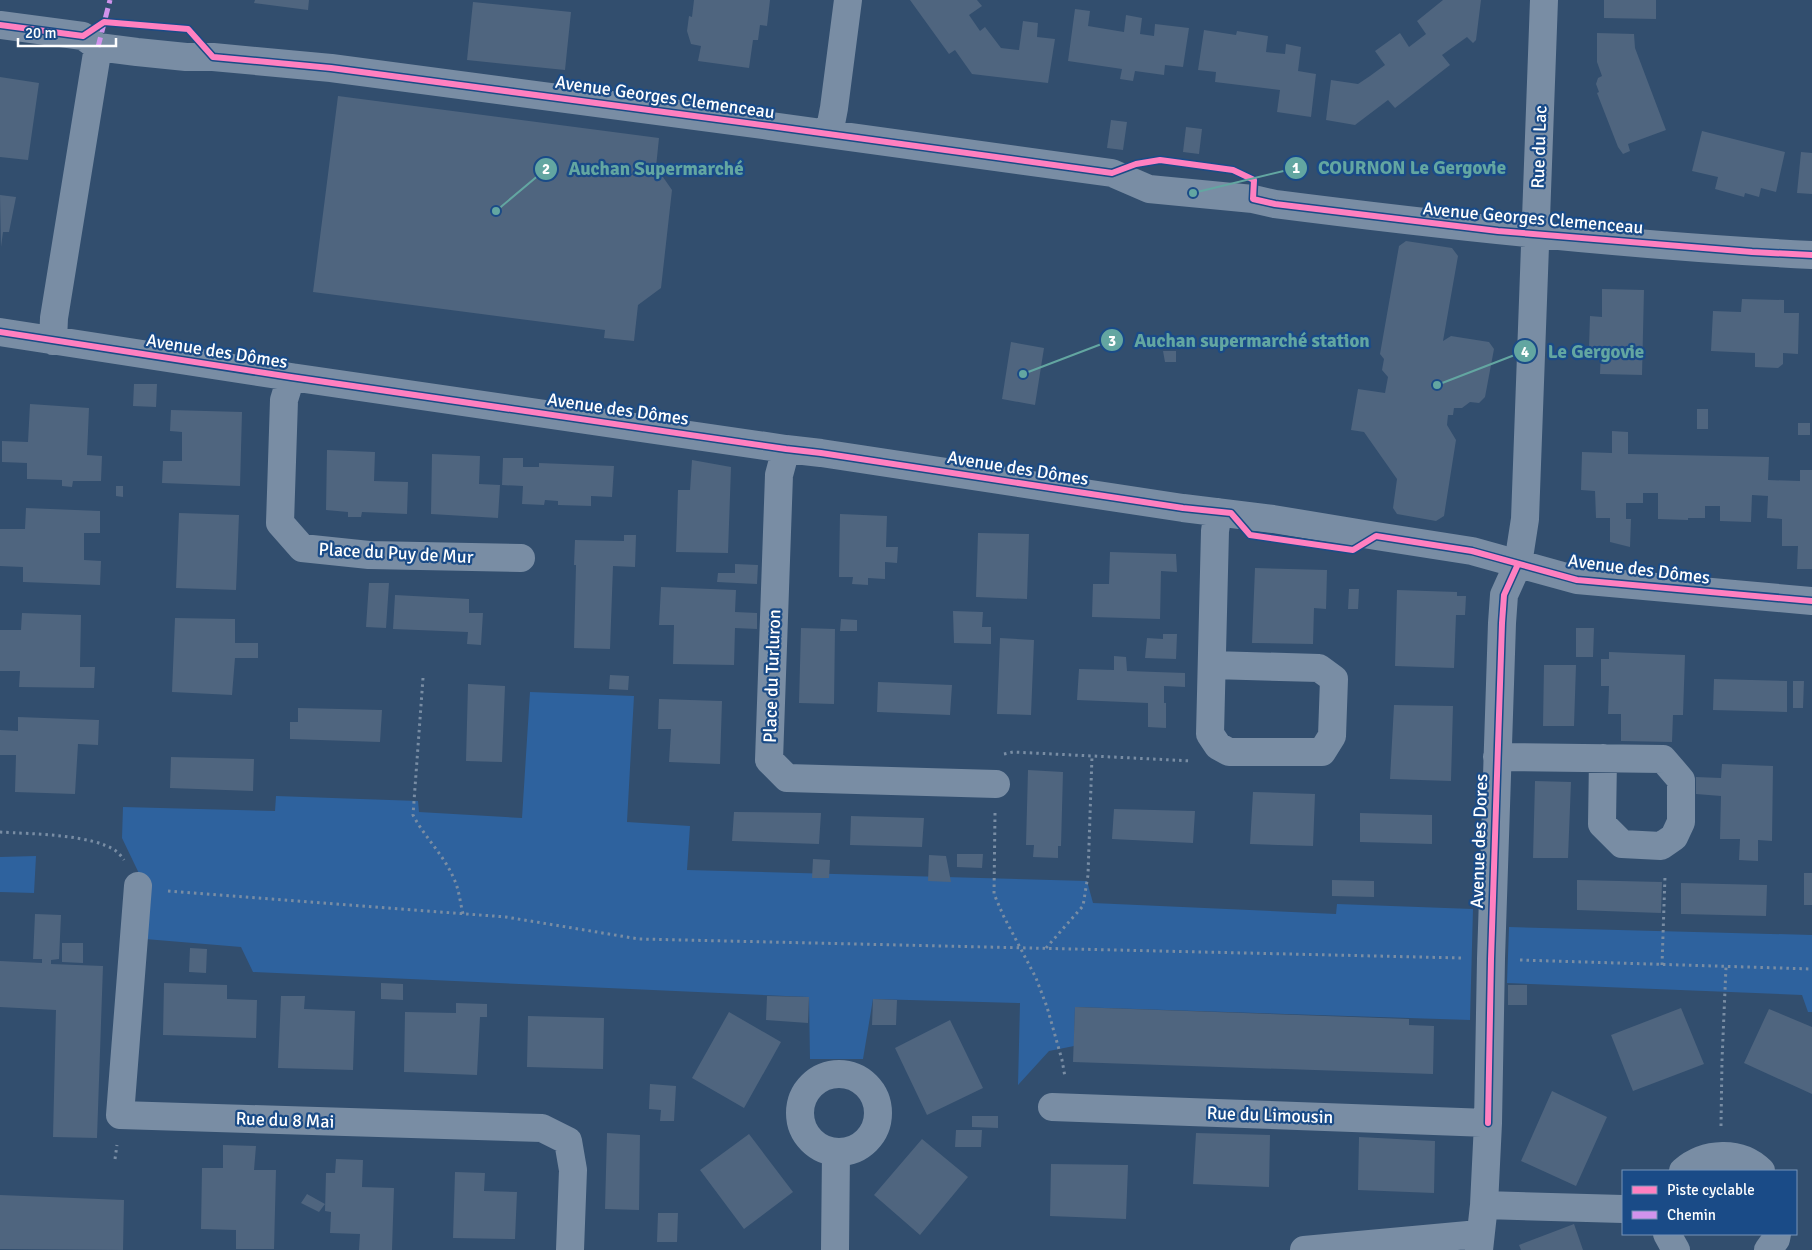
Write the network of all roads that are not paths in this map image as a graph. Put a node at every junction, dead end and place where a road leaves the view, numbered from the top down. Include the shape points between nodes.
1 (848, 0) edge
2 (1544, 0) edge
3 (0, 25) edge
4 (98, 47) junction
5 (829, 134) junction
6 (1535, 234) junction
7 (1812, 255) edge
8 (0, 332) edge
9 (53, 341) junction
10 (291, 377) junction
11 (786, 449) junction
12 (1218, 512) junction
13 (521, 558) dead end
14 (1518, 564) junction
15 (1812, 601) edge
16 (1212, 666) junction
17 (1497, 756) junction
18 (1603, 758) junction
19 (996, 784) road end
20 (138, 886) road end
21 (1061, 1107) road end
22 (1488, 1123) junction
23 (836, 1152) dead end
24 (1684, 1170) edge
25 (1759, 1170) edge
26 (1484, 1205) junction
27 (1622, 1209) edge
28 (1668, 1235) edge
29 (1777, 1235) edge
30 (1479, 1242) edge
31 (570, 1250) edge
32 (834, 1250) edge
33 (1304, 1250) edge
34 (1676, 1250) edge
35 (1768, 1250) edge

1 - 5 street
2 - 6 street, Rue du Lac
3 - 4 street, Avenue Georges Clemenceau via 82,36
4 - 5 street, Avenue Georges Clemenceau via 331,68
4 - 9 street
5 - 6 street, Avenue Georges Clemenceau via 1112,173 1149,189
6 - 7 street, Avenue Georges Clemenceau
6 - 14 street, Rue du Lac via 1525,519
8 - 9 street, Avenue des Dômes
9 - 10 street, Avenue des Dômes
10 - 11 street, Avenue des Dômes
10 - 13 street, Place du Puy de Mur via 284,400 280,524 302,548 369,555
11 - 12 street, Avenue des Dômes
11 - 19 street, Place du Turluron via 778,475 769,760 787,778
12 - 14 street, Avenue des Dômes via 1472,551
12 - 16 street
14 - 15 street, Avenue des Dômes via 1577,580
14 - 17 street, Avenue des Dores via 1504,595
16 - 16 street via 1210,734 1218,746 1229,752 1322,752 1332,736 1334,679 1319,668
17 - 18 street
17 - 22 street, Avenue des Dores
18 - 18 street via 1602,824 1622,844 1661,846 1674,837 1681,822 1681,780 1663,759
20 - 31 street, Rue du 8 Mai via 120,1115 542,1128 568,1141 573,1170
21 - 22 street, Rue du Limousin
22 - 26 street, Avenue des Dores
23 - 32 street
24 - 25 street via 1708,1158 1726,1155 1744,1160
26 - 27 street
26 - 30 street, Avenue des Dores
28 - 34 street
29 - 35 street
30 - 33 street, Avenue des Dores

